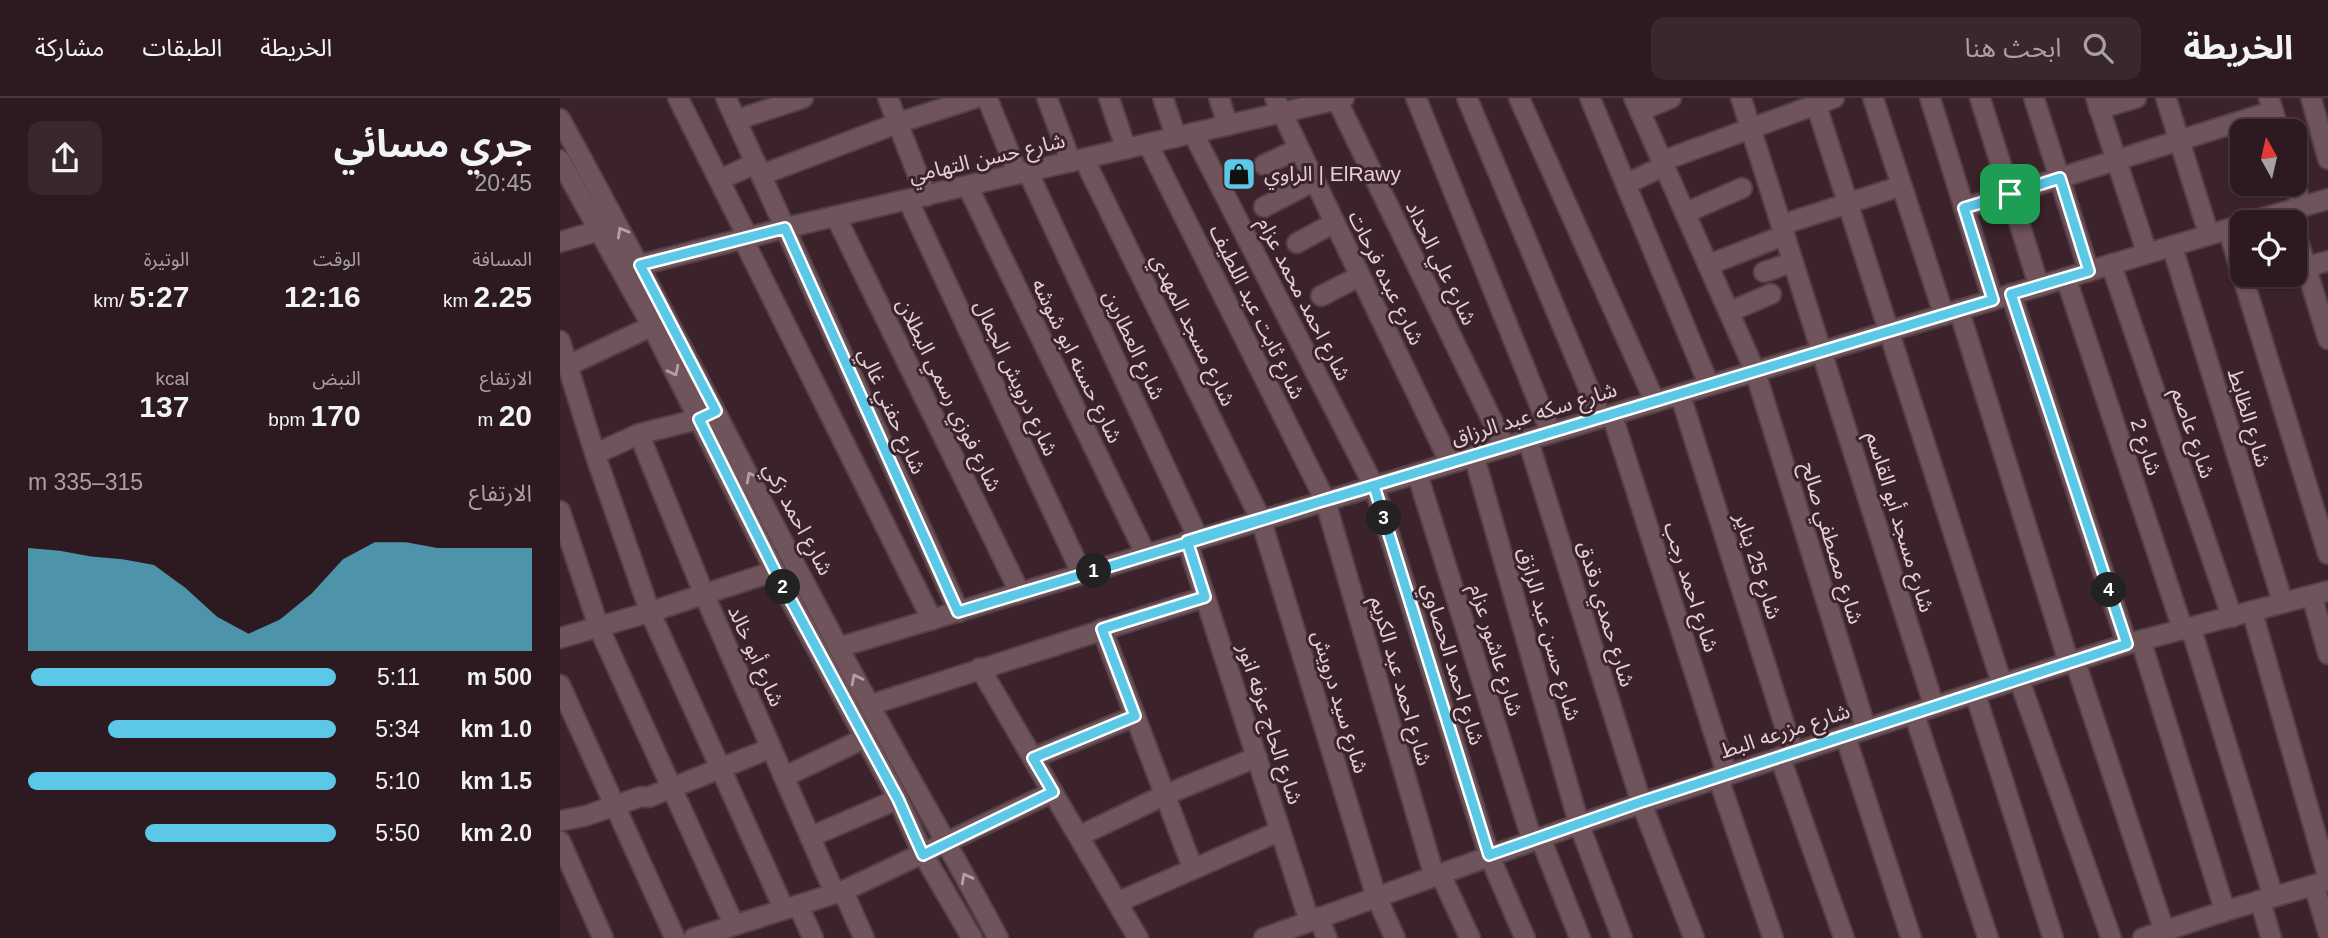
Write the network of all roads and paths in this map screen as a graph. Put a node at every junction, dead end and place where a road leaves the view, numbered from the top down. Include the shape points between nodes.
1 (678, 98) edge
2 (726, 98) edge
3 (803, 98) edge
4 (888, 98) edge
5 (975, 98) edge
6 (987, 98) edge
7 (1046, 98) edge
8 (1109, 98) edge
9 (1163, 98) edge
10 (1219, 98) edge
11 (1416, 98) edge
12 (1468, 98) edge
13 (1519, 98) edge
14 (1590, 98) edge
15 (1671, 98) edge
16 (1741, 98) edge
17 (1873, 98) edge
18 (1930, 98) edge
19 (1980, 98) edge
20 (2034, 98) edge
21 (2136, 98) edge
22 (2166, 98) edge
23 (2311, 98) edge
24 (1341, 99) edge
25 (1822, 100) edge
26 (1310, 102) edge
27 (2097, 103) edge
28 (1637, 104) edge
29 (2271, 105) edge
30 (1278, 106) edge
31 (560, 119) edge
32 (736, 120) junction
33 (898, 123) junction
34 (1228, 125) junction
35 (1750, 128) junction
36 (1184, 135) junction
37 (2180, 140) junction
38 (1148, 144) junction
39 (1126, 149) junction
40 (1298, 149) junction
41 (2328, 159) edge
42 (560, 160) edge
43 (2116, 160) junction
44 (1077, 161) junction
45 (1663, 163) junction
46 (1264, 165) dead end
47 (759, 169) junction
48 (1023, 173) junction
49 (2060, 178) junction
50 (719, 180) junction
51 (1314, 181) junction
52 (1626, 184) junction
53 (1901, 186) junction
54 (968, 187) junction
55 (1742, 188) dead end
56 (2010, 194) junction
57 (917, 198) junction
58 (2328, 199) edge
59 (1849, 203) junction
60 (1264, 207) dead end
61 (1964, 208) junction
62 (2307, 210) edge
63 (1685, 213) junction
64 (836, 217) junction
65 (1334, 223) junction
66 (785, 228) junction
67 (598, 230) junction
68 (2226, 230) edge
69 (1777, 232) junction
70 (745, 238) junction
71 (560, 242) edge
72 (1297, 243) dead end
73 (2172, 246) junction
74 (2147, 253) junction
75 (2328, 261) edge
76 (1793, 262) junction
77 (2111, 264) junction
78 (640, 265) junction
79 (1708, 265) junction
80 (2307, 267) edge
81 (2307, 270) edge
82 (2089, 271) junction
83 (1764, 272) dead end
84 (1360, 276) junction
85 (2066, 278) junction
86 (2039, 286) junction
87 (1771, 294) dead end
88 (1321, 296) dead end
89 (2002, 297) junction
90 (1729, 312) junction
91 (1951, 312) junction
92 (652, 326) junction
93 (2327, 330) edge
94 (1891, 331) junction
95 (560, 341) edge
96 (1822, 351) junction
97 (569, 365) junction
98 (1755, 371) junction
99 (1709, 386) junction
100 (1680, 394) junction
101 (1655, 402) junction
102 (707, 415) junction
103 (1607, 416) junction
104 (1551, 433) junction
105 (639, 435) junction
106 (1528, 440) junction
107 (1505, 447) junction
108 (595, 454) junction
109 (1474, 456) junction
110 (1450, 463) junction
111 (1417, 473) junction
112 (1374, 486) junction
113 (1325, 500) junction
114 (560, 511) edge
115 (1261, 520) junction
116 (1193, 540) junction
117 (2328, 554) edge
118 (1146, 555) junction
119 (775, 571) junction
120 (1082, 574) junction
121 (1020, 593) junction
122 (704, 594) junction
123 (2320, 594) edge
124 (1205, 597) junction
125 (2283, 603) junction
126 (2252, 611) junction
127 (650, 612) junction
128 (958, 612) junction
129 (2232, 617) junction
130 (932, 620) junction
131 (599, 628) junction
132 (1102, 629) junction
133 (2187, 629) junction
134 (560, 638) edge
135 (2134, 643) junction
136 (840, 647) junction
137 (2328, 654) edge
138 (2072, 662) junction
139 (980, 668) junction
140 (2011, 681) junction
141 (560, 685) edge
142 (1975, 693) junction
143 (870, 705) junction
144 (1934, 706) junction
145 (1914, 713) junction
146 (1135, 716) junction
147 (1866, 729) junction
148 (1845, 735) junction
149 (865, 738) junction
150 (771, 748) junction
151 (1787, 754) junction
152 (1257, 757) junction
153 (1033, 758) junction
154 (720, 767) junction
155 (1722, 776) junction
156 (785, 778) junction
157 (672, 788) junction
158 (1053, 792) junction
159 (1165, 794) junction
160 (898, 799) junction
161 (1641, 802) junction
162 (615, 806) junction
163 (560, 821) edge
164 (1579, 824) junction
165 (1280, 831) junction
166 (1079, 836) junction
167 (810, 837) junction
168 (1536, 839) junction
169 (560, 841) edge
170 (947, 842) junction
171 (923, 855) junction
172 (1489, 855) junction
173 (1193, 869) junction
174 (1437, 874) junction
175 (2323, 881) edge
176 (839, 892) junction
177 (1376, 896) junction
178 (2267, 898) junction
179 (1118, 902) junction
180 (791, 907) junction
181 (2225, 911) junction
182 (1313, 919) junction
183 (746, 928) edge
184 (2164, 930) junction
185 (2188, 931) edge
186 (2328, 932) edge
187 (970, 937) edge
188 (603, 938) edge
189 (675, 938) edge
190 (694, 938) edge
191 (813, 938) edge
192 (864, 938) edge
193 (998, 938) edge
194 (1138, 938) edge
195 (1264, 938) edge
196 (1327, 938) edge
197 (1395, 938) edge
198 (1470, 938) edge
199 (1525, 938) edge
200 (1580, 938) edge
201 (1622, 938) edge
202 (1694, 938) edge
203 (1773, 938) edge
204 (1844, 938) edge
205 (1912, 938) edge
206 (1988, 938) edge
207 (2053, 938) edge
208 (2111, 938) edge
209 (2143, 938) edge
210 (2272, 938) edge

1 - 50 street
2 - 32 street, شارع حفني غالي
3 - 32 street
4 - 33 street, شارع درويش الجمال
5 - 33 street
6 - 48 street, شارع العطارين
7 - 44 street, شارع مسجد المهدي
8 - 39 street
9 - 36 street, شارع احمد محمد عزام
10 - 34 street
11 - 104 street
12 - 103 street, شارع احمد رجب
13 - 101 street
14 - 52 street
15 - 28 street
16 - 35 street, شارع مسجد أبو القاسم
17 - 53 street
18 - 61 street
19 - 56 street
20 - 49 street
21 - 27 street
22 - 37 street
23 - 41 street
24 - 26 street, شارع حسن التهامي
24 - 107 street, شارع علي الحداد
25 - 35 street
25 - 59 street
26 - 30 street, شارع حسن التهامي
27 - 43 street
28 - 45 street, شارع مصطفي صالح
29 - 37 street
30 - 34 street, شارع حسن التهامي
30 - 40 street, شارع عبده فرحات
78 -> 31 street, شارع احمد زكي
32 - 47 street, شارع حفني غالي
33 - 47 street
33 - 57 street, شارع درويش الجمال
34 - 36 street, شارع حسن التهامي
35 - 45 street
35 - 69 street, شارع مسجد أبو القاسم
36 - 38 street, شارع حسن التهامي
36 - 112 street, شارع احمد محمد عزام
37 - 43 street
37 - 68 street
38 - 39 street, شارع حسن التهامي
38 - 113 street, شارع ثابت عبد اللطيف
39 - 44 street, شارع حسن التهامي
40 - 46 street
40 - 51 street, شارع عبده فرحات
42 - 67 street, شارع احمد زكي
43 - 49 street
43 - 74 street
44 - 48 street, شارع حسن التهامي
44 - 115 street, شارع مسجد المهدي
45 - 52 street
45 - 63 street, شارع مصطفي صالح
47 - 50 street
47 - 66 street, شارع حفني غالي
48 - 54 street, شارع حسن التهامي
48 - 116 street, شارع العطارين
49 - 56 street
49 - 82 street
50 - 70 street
51 - 60 street
51 - 65 street, شارع عبده فرحات
52 - 99 street
53 - 59 street
53 - 91 street
54 - 57 street, شارع حسن التهامي
54 - 118 street, شارع حسنه ابو شوشه
55 - 63 street
56 - 61 street
56 - 86 street
57 - 64 street, شارع حسن التهامي
57 - 120 street, شارع درويش الجمال
58 - 62 street
59 - 69 street
59 - 94 street
61 - 89 street
63 - 79 street, شارع مصطفي صالح
64 - 66 street, شارع حسن التهامي
64 - 121 street, شارع فوزي رسمي البطلان
65 - 72 street
65 - 84 street, شارع عبده فرحات
66 - 70 street, شارع حسن التهامي
66 - 128 street, شارع حفني غالي
67 - 71 street
67 - 92 street, شارع احمد زكي
68 - 73 street, شارع سكه عبد الرزاق
68 - 117 street
69 - 76 street, شارع مسجد أبو القاسم
69 - 79 street
70 - 78 street, شارع حسن التهامي
70 - 130 street
73 - 74 street, شارع سكه عبد الرزاق
73 - 125 street, شارع الظابط
74 - 77 street, شارع سكه عبد الرزاق
75 - 80 street
76 - 83 street
76 - 96 street, شارع مسجد أبو القاسم
77 - 82 street, شارع سكه عبد الرزاق
77 - 129 street, شارع عاصم
78 - 102 street, شارع احمد زكي
79 - 90 street, شارع مصطفي صالح
81 - 93 street
82 - 85 street, شارع سكه عبد الرزاق
84 - 88 street
84 - 110 street, شارع عبده فرحات
85 - 86 street, شارع سكه عبد الرزاق
85 - 133 street, شارع 2
86 - 89 street, شارع سكه عبد الرزاق
87 - 90 street
89 - 91 street, شارع سكه عبد الرزاق
89 - 135 street
90 - 98 street, شارع مصطفي صالح
91 - 94 street, شارع سكه عبد الرزاق
91 - 138 street
92 - 97 street
92 -> 102 street, شارع احمد زكي
94 - 96 street, شارع سكه عبد الرزاق
94 - 140 street
95 - 97 street
96 - 98 street, شارع سكه عبد الرزاق
96 - 144 street, شارع مسجد أبو القاسم
97 - 108 street
98 - 99 street, شارع سكه عبد الرزاق
98 - 147 street, شارع مصطفي صالح
99 - 100 street, شارع سكه عبد الرزاق
100 - 101 street, شارع سكه عبد الرزاق
100 - 151 street, شارع 25 يناير
101 - 103 street, شارع سكه عبد الرزاق
102 - 105 street
102 - 119 street, شارع احمد زكي
136 -> 102 street, شارع احمد زكي
103 - 104 street, شارع سكه عبد الرزاق
103 - 155 street, شارع احمد رجب
104 - 106 street, شارع سكه عبد الرزاق
105 - 108 street
105 - 122 street, شارع أبو خالد
106 - 107 street, شارع سكه عبد الرزاق
106 - 161 street, شارع حمدي دقدق
107 - 109 street, شارع سكه عبد الرزاق
108 - 127 street
109 - 110 street, شارع سكه عبد الرزاق
109 - 164 street, شارع حسن عبد الرازق
110 - 111 street, شارع سكه عبد الرزاق
111 - 112 street, شارع سكه عبد الرزاق
111 - 168 street, شارع عاشور عزام
112 - 113 street, شارع سكه عبد الرزاق
112 - 172 street, شارع احمد الحصاوي
113 - 115 street, شارع سكه عبد الرزاق
113 - 174 street, شارع احمد عبد الكريم
114 - 131 street
115 - 116 street, شارع سكه عبد الرزاق
115 - 177 street, شارع سيد درويش
116 - 118 street, شارع سكه عبد الرزاق
116 - 124 street, شارع الحاج عرفه انور
118 - 120 street, شارع سكه عبد الرزاق
119 - 122 street
119 - 149 street, شارع احمد زكي
120 - 121 street, شارع سكه عبد الرزاق
121 - 128 street, شارع سكه عبد الرزاق
122 - 127 street
122 - 150 street, شارع أبو خالد
123 - 125 street, شارع مزرعه البط
123 - 137 street
124 - 132 street
124 - 152 street, شارع الحاج عرفه انور
125 - 126 street, شارع مزرعه البط
126 - 129 street, شارع مزرعه البط
126 - 175 street
127 - 131 street
127 - 154 street
128 - 130 street, شارع سكه عبد الرزاق
129 - 133 street, شارع مزرعه البط
130 - 136 street, شارع سكه عبد الرزاق
131 - 134 street
131 - 157 street
132 - 139 street
132 - 146 street
133 - 135 street, شارع مزرعه البط
133 - 178 street, شارع 2
135 - 138 street, شارع مزرعه البط
135 - 181 street
143 -> 136 street, شارع احمد زكي
138 - 140 street, شارع مزرعه البط
138 - 184 street
139 - 143 street
139 - 153 street
140 - 142 street, شارع مزرعه البط
140 - 208 street
141 - 162 street
142 - 144 street, شارع مزرعه البط
142 - 207 street
143 - 170 street, شارع احمد زكي
144 - 145 street, شارع مزرعه البط
145 - 147 street, شارع مزرعه البط
145 - 206 street
146 - 153 street
146 - 159 street
147 - 148 street, شارع مزرعه البط
148 - 151 street, شارع مزرعه البط
148 - 205 street
149 - 156 street
149 - 160 street, شارع احمد زكي
150 - 154 street
150 - 156 street, شارع أبو خالد
151 - 155 street, شارع مزرعه البط
151 - 204 street, شارع 25 يناير
152 - 159 street
152 - 165 street, شارع الحاج عرفه انور
153 - 158 street
154 - 157 street
154 - 180 street
155 - 161 street, شارع مزرعه البط
155 - 203 street, شارع احمد رجب
156 - 167 street, شارع أبو خالد
157 - 162 street
157 - 183 street
158 - 166 street
158 - 170 street
159 - 166 street
159 - 173 street
160 - 167 street
160 - 171 street, شارع احمد زكي
161 - 164 street, شارع مزرعه البط
161 - 202 street, شارع حمدي دقدق
162 - 163 street
162 - 189 street
164 - 168 street, شارع مزرعه البط
164 - 201 street, شارع حسن عبد الرازق
165 - 173 street
165 - 182 street, شارع الحاج عرفه انور
166 - 179 street
167 - 176 street, شارع أبو خالد
168 - 172 street, شارع مزرعه البط
168 - 200 street, شارع عاشور عزام
169 - 188 street
170 - 171 street
193 -> 170 street, شارع احمد زكي
171 - 176 street
171 - 187 street, شارع احمد زكي
172 - 174 street, شارع مزرعه البط
172 - 199 street, شارع احمد الحصاوي
173 - 179 street
174 - 177 street, شارع مزرعه البط
174 - 198 street, شارع احمد عبد الكريم
175 - 178 street
175 - 186 street
176 - 180 street
176 - 192 street, شارع أبو خالد
177 - 182 street, شارع مزرعه البط
177 - 197 street, شارع سيد درويش
178 - 181 street
178 - 210 street, شارع 2
179 - 194 street
180 - 183 street
180 - 191 street
181 - 185 street
182 - 195 street, شارع مزرعه البط
182 - 196 street, شارع الحاج عرفه انور
183 - 190 street
184 - 185 street
184 - 209 street

